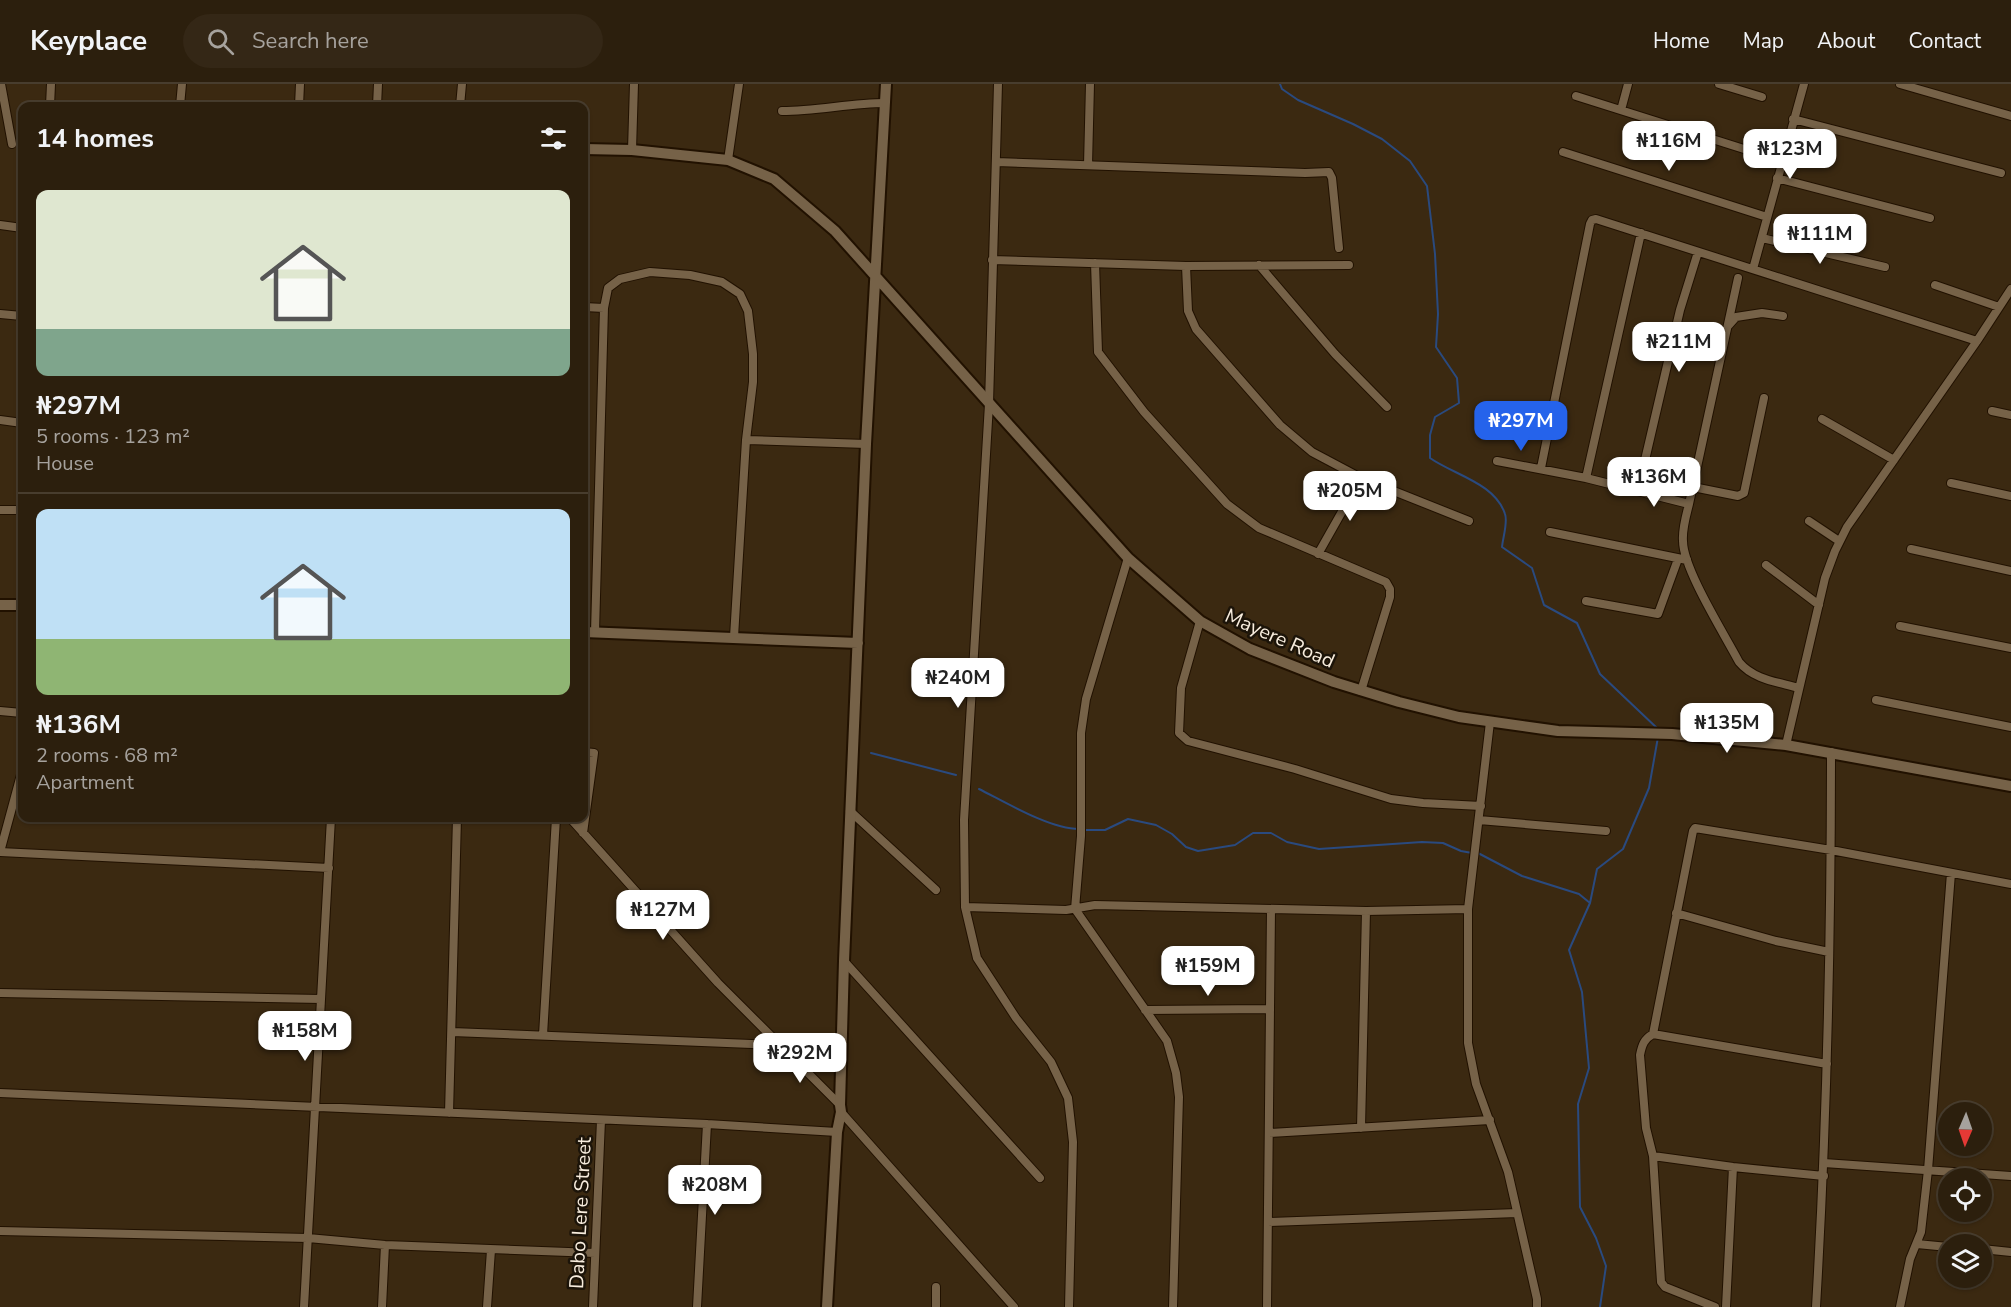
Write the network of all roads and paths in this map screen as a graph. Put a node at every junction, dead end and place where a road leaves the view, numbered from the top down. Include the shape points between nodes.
1 (1, 84) edge
2 (51, 84) edge
3 (182, 84) edge
4 (300, 84) edge
5 (378, 84) edge
6 (462, 84) edge
7 (634, 84) edge
8 (739, 84) edge
9 (886, 84) edge
10 (998, 84) edge
11 (1090, 84) edge
12 (1628, 84) edge
13 (1719, 84) edge
14 (1804, 84) edge
15 (1900, 84) edge
16 (1576, 96) dead end
17 (1762, 97) dead end
18 (50, 102) edge
19 (180, 102) edge
20 (299, 102) edge
21 (376, 102) edge
22 (460, 102) edge
23 (885, 103) junction
24 (1621, 110) junction
25 (782, 111) dead end
26 (2011, 116) edge
27 (1793, 119) junction
28 (12, 144) dead end
29 (588, 148) edge
30 (632, 150) junction
31 (1563, 152) dead end
32 (728, 160) junction
33 (1782, 161) junction
34 (996, 162) junction
35 (1088, 165) junction
36 (2001, 172) dead end
37 (1778, 178) junction
38 (1767, 217) junction
39 (1930, 218) dead end
40 (0, 225) edge
41 (18, 227) edge
42 (1641, 233) junction
43 (1762, 238) junction
44 (1339, 248) dead end
45 (1698, 252) junction
46 (992, 260) junction
47 (1095, 263) junction
48 (1259, 265) junction
49 (1349, 265) dead end
50 (1186, 266) junction
51 (1885, 267) dead end
52 (1753, 269) junction
53 (876, 276) junction
54 (1738, 278) dead end
55 (1935, 285) dead end
56 (2011, 289) edge
57 (588, 307) edge
58 (1999, 307) junction
59 (604, 308) junction
60 (0, 314) edge
61 (18, 316) edge
62 (1783, 316) dead end
63 (1726, 330) junction
64 (1977, 341) junction
65 (1764, 398) dead end
66 (989, 404) junction
67 (1387, 407) dead end
68 (1992, 411) dead end
69 (2011, 416) edge
70 (1822, 419) dead end
71 (0, 420) edge
72 (18, 422) edge
73 (746, 440) junction
74 (866, 444) junction
75 (1894, 459) junction
76 (1497, 461) dead end
77 (1541, 468) junction
78 (1361, 478) junction
79 (1586, 478) junction
80 (1951, 483) dead end
81 (1692, 487) junction
82 (1638, 490) junction
83 (2011, 496) edge
84 (1689, 504) junction
85 (0, 510) edge
86 (18, 510) edge
87 (1469, 521) dead end
88 (1809, 521) dead end
89 (1550, 532) dead end
90 (1839, 541) junction
91 (1911, 549) dead end
92 (1318, 554) junction
93 (1128, 558) junction
94 (1678, 559) junction
95 (1687, 560) junction
96 (1766, 565) dead end
97 (2011, 571) edge
98 (1586, 601) dead end
99 (0, 605) edge
100 (18, 605) edge
101 (1819, 605) junction
102 (1200, 621) junction
103 (1900, 626) dead end
104 (589, 632) edge
105 (734, 637) junction
106 (858, 643) junction
107 (2011, 648) edge
108 (1800, 688) junction
109 (1361, 691) junction
110 (1876, 700) dead end
111 (0, 711) edge
112 (18, 713) edge
113 (1490, 722) junction
114 (2011, 727) edge
115 (1786, 745) junction
116 (588, 752) edge
117 (1831, 752) junction
118 (2011, 785) edge
119 (18, 786) edge
120 (588, 797) edge
121 (1481, 806) junction
122 (850, 811) junction
123 (1479, 820) junction
124 (331, 822) edge
125 (457, 822) edge
126 (556, 822) edge
127 (573, 822) edge
128 (585, 822) edge
129 (1606, 831) dead end
130 (583, 833) junction
131 (1831, 850) junction
132 (0, 852) edge
133 (329, 868) junction
134 (1951, 873) junction
135 (2011, 884) edge
136 (936, 890) dead end
137 (965, 907) junction
138 (1075, 909) junction
139 (1271, 909) junction
140 (1468, 909) junction
141 (1365, 911) junction
142 (1676, 913) junction
143 (1829, 952) junction
144 (844, 961) junction
145 (0, 993) edge
146 (321, 999) junction
147 (1270, 1009) junction
148 (1145, 1010) junction
149 (452, 1032) junction
150 (1653, 1034) junction
151 (543, 1035) junction
152 (778, 1045) junction
153 (1827, 1064) junction
154 (0, 1093) edge
155 (316, 1107) junction
156 (840, 1109) junction
157 (449, 1113) junction
158 (601, 1120) junction
159 (1490, 1120) junction
160 (707, 1124) junction
161 (1361, 1128) junction
162 (837, 1132) junction
163 (1269, 1133) junction
164 (1653, 1156) junction
165 (1824, 1163) junction
166 (1734, 1167) junction
167 (1928, 1170) junction
168 (1824, 1176) junction
169 (2011, 1176) edge
170 (1040, 1178) dead end
171 (1517, 1213) junction
172 (1268, 1222) junction
173 (0, 1231) edge
174 (308, 1238) junction
175 (1917, 1244) junction
176 (385, 1245) junction
177 (1938, 1245) edge
178 (491, 1250) junction
179 (1992, 1251) edge
180 (2011, 1252) edge
181 (595, 1253) junction
182 (936, 1287) dead end
183 (304, 1307) edge
184 (382, 1307) edge
185 (487, 1307) edge
186 (593, 1307) edge
187 (697, 1307) edge
188 (827, 1307) edge
189 (936, 1307) edge
190 (1014, 1307) edge
191 (1069, 1307) edge
192 (1173, 1307) edge
193 (1267, 1307) edge
194 (1537, 1307) edge
195 (1715, 1307) edge
196 (1726, 1307) edge
197 (1816, 1307) edge
198 (1900, 1307) edge

1 - 28 street
2 - 18 street
3 - 19 street
4 - 20 street
5 - 21 street
6 - 22 street
7 - 30 street
8 - 32 street
9 - 23 street
10 - 34 street
11 - 35 street
12 - 24 street
13 - 17 street
14 - 27 street
15 - 26 street
16 - 24 street
23 - 25 street
23 - 53 street
24 - 33 street
27 - 33 street
27 - 36 street
29 - 30 street, Mayere Road
30 - 32 street, Mayere Road
31 - 38 street
32 - 53 street, Mayere Road via 782,185 835,231
33 - 37 street
34 - 35 street
34 - 46 street
35 - 44 street via 1329,172
37 - 38 street
37 - 39 street
38 - 43 street
40 - 41 street
42 - 45 street
42 - 77 street via 1596,219 1590,224
42 - 79 street
43 - 51 street
43 - 52 street
45 - 52 street
45 - 82 street via 1680,310
46 - 47 street
46 - 66 street
47 - 50 street
47 - 92 street via 1098,352 1102,359 1227,504 1259,528
48 - 49 street
48 - 50 street
48 - 67 street via 1335,354
50 - 78 street via 1188,311 1196,329 1280,425 1312,452
52 - 64 street
53 - 66 street, Mayere Road
53 - 74 street
54 - 63 street
55 - 58 street
56 - 58 street
57 - 59 street
58 - 64 street
59 - 73 street via 608,288 620,279 650,272 690,274 722,282 740,294 748,311 753,354
59 - 104 street
60 - 61 street
62 - 63 street via 1762,312 1736,317
63 - 81 street
64 - 75 street
65 - 81 street via 1744,493 1738,496
66 - 93 street, Mayere Road
66 - 137 street via 964,820
68 - 69 street
70 - 75 street
71 - 72 street
73 - 74 street
73 - 105 street
74 - 106 street
75 - 90 street
76 - 77 street
77 - 79 street
78 - 87 street
78 - 92 street
79 - 82 street
80 - 83 street
81 - 84 street
82 - 84 street
84 - 95 street via 1683,543
85 - 86 street
88 - 90 street
89 - 94 street
90 - 101 street
91 - 97 street
92 - 109 street via 1386,582 1390,589
93 - 102 street, Mayere Road
93 - 138 street via 1086,699 1081,733 1081,836
94 - 95 street
94 - 98 street via 1658,614
95 - 108 street via 1746,670
96 - 101 street
99 - 100 street
101 - 108 street
102 - 109 street, Mayere Road via 1250,649
102 - 121 street via 1180,688 1179,733 1188,741 1391,799
103 - 107 street
104 - 105 street
105 - 106 street
106 - 122 street
108 - 115 street
109 - 113 street, Mayere Road
110 - 114 street
111 - 112 street
113 - 115 street, Mayere Road via 1558,731 1672,734
113 - 121 street
115 - 117 street, Mayere Road
116 - 120 street via 594,753
117 - 118 street, Mayere Road
117 - 131 street
119 - 132 street
121 - 123 street
122 - 136 street
122 - 144 street
123 - 129 street
123 - 140 street
124 - 133 street
125 - 149 street
126 - 151 street
127 - 130 street
128 - 130 street
130 - 152 street
131 - 134 street
131 - 142 street via 1695,828
131 - 143 street
132 - 133 street
133 - 146 street
134 - 135 street
134 - 167 street
137 - 138 street
137 - 191 street via 977,958 1016,1018 1051,1062 1068,1098 1073,1142
138 - 139 street via 1095,905
138 - 148 street
139 - 141 street
139 - 147 street
140 - 141 street
140 - 159 street via 1468,1043 1476,1084
141 - 161 street
142 - 143 street
142 - 150 street
143 - 153 street
144 - 156 street
144 - 170 street
145 - 146 street
146 - 155 street
147 - 148 street
147 - 163 street
148 - 192 street via 1167,1041 1179,1097
149 - 151 street
149 - 157 street
150 - 153 street
150 - 164 street via 1642,1045 1640,1055 1646,1128
151 - 152 street
152 - 156 street
153 - 165 street
154 - 155 street
155 - 157 street
155 - 174 street
156 - 162 street
156 - 190 street
157 - 158 street
158 - 160 street
158 - 181 street, Dabo Lere Street
159 - 161 street
159 - 171 street
160 - 162 street
160 - 187 street
161 - 163 street
162 - 188 street
163 - 172 street
164 - 166 street
164 - 195 street via 1661,1282
165 - 167 street
165 - 168 street
166 - 168 street
166 - 196 street
167 - 169 street
167 - 175 street
168 - 197 street
171 - 172 street
171 - 194 street
172 - 193 street
173 - 174 street
174 - 176 street
174 - 183 street
175 - 177 street
175 - 198 street
176 - 178 street
176 - 184 street
178 - 181 street
178 - 185 street
179 - 180 street
181 - 186 street, Dabo Lere Street
182 - 189 street

